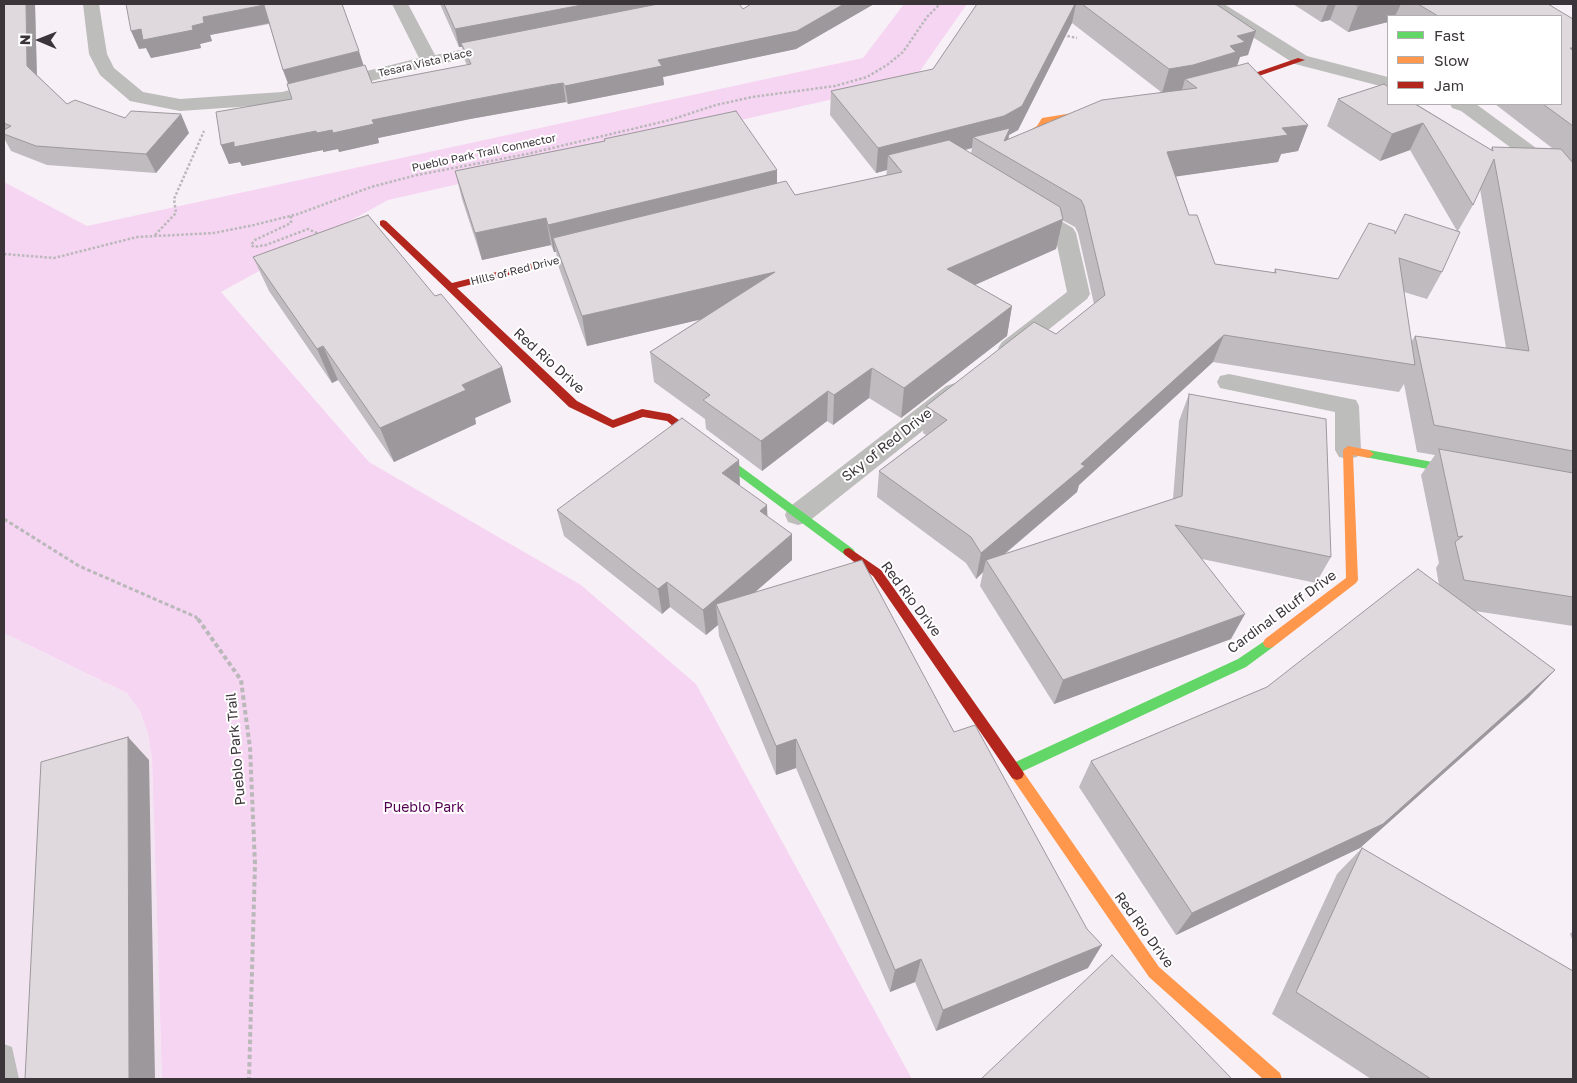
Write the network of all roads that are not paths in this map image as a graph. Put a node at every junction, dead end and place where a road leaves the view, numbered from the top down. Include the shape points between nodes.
1 (92, 4) edge
2 (400, 4) edge
3 (1213, 4) edge
4 (514, 44) edge
5 (1301, 60) junction
6 (429, 61) junction
7 (1387, 83) edge
8 (1213, 89) edge
9 (1464, 105) edge
10 (1112, 109) edge
11 (1000, 148) edge
12 (1573, 194) edge
13 (1006, 197) edge
14 (383, 223) dead end
15 (603, 248) edge
16 (449, 287) junction
17 (993, 362) edge
18 (970, 380) edge
19 (1229, 382) dead end
20 (1348, 450) junction
21 (1476, 474) edge
22 (798, 515) junction
23 (1014, 770) junction
24 (4, 1055) edge
25 (8, 1079) edge
26 (1274, 1079) edge

1 - 6 street, Tesara Vista Place via 98,54 106,71 138,97 180,105 282,98
2 - 6 street
3 - 5 street
4 - 6 street, Tesara Vista Place
5 - 7 street
5 - 8 street
9 - 12 street via 1556,171
10 - 11 street via 1045,120 1040,128
13 - 17 street via 1066,233 1079,294
14 - 16 street, Red Rio Drive
15 - 16 street, Hills of Red Drive
16 - 22 street, Red Rio Drive via 573,404 613,424 642,413 670,418
18 - 22 street, Sky of Red Drive
19 - 20 street via 1347,406
20 - 21 street
20 - 23 street, Cardinal Bluff Drive via 1352,580 1242,662
22 - 23 street, Red Rio Drive via 877,573
23 - 26 street, Red Rio Drive via 1154,972
24 - 25 lane

